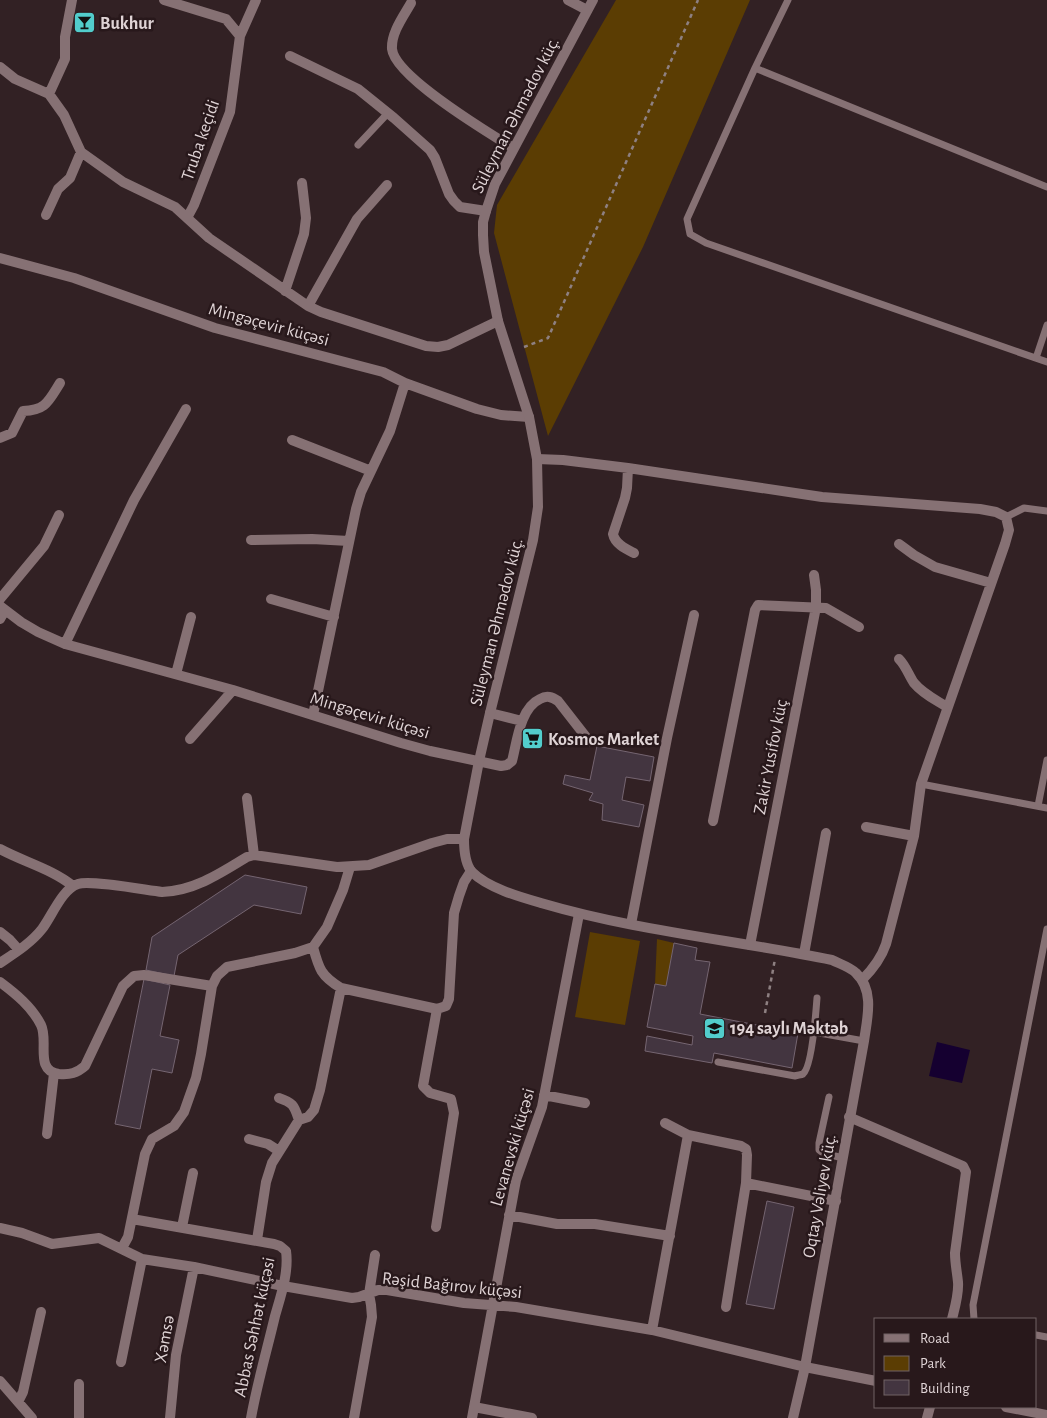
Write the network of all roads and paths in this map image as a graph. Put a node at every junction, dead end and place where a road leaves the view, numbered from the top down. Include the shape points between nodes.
1 (72, 0) edge
2 (164, 0) edge
3 (256, 0) edge
4 (568, 0) edge
5 (592, 0) edge
6 (698, 0) edge
7 (788, 0) edge
8 (410, 3) dead end
9 (587, 10) junction
10 (240, 36) junction
11 (290, 56) dead end
12 (0, 67) edge
13 (754, 68) junction
14 (49, 94) junction
15 (388, 113) junction
16 (358, 145) dead end
17 (514, 148) junction
18 (81, 152) junction
19 (302, 183) dead end
20 (387, 185) dead end
21 (1047, 187) edge
22 (486, 211) junction
23 (46, 215) dead end
24 (187, 218) junction
25 (0, 258) edge
26 (285, 291) junction
27 (308, 306) junction
28 (498, 321) junction
29 (1047, 325) edge
30 (524, 347) dead end
31 (1036, 358) junction
32 (1047, 362) edge
33 (60, 383) dead end
34 (405, 383) junction
35 (186, 409) dead end
36 (530, 417) junction
37 (0, 438) edge
38 (292, 440) dead end
39 (537, 459) junction
40 (628, 468) junction
41 (371, 471) junction
42 (1047, 511) edge
43 (59, 515) dead end
44 (1006, 517) junction
45 (251, 540) dead end
46 (349, 542) junction
47 (900, 544) dead end
48 (634, 554) dead end
49 (814, 575) dead end
50 (991, 583) junction
51 (0, 599) edge
52 (271, 599) dead end
53 (816, 607) junction
54 (2, 612) edge
55 (694, 616) dead end
56 (191, 617) dead end
57 (334, 617) junction
58 (859, 627) dead end
59 (65, 644) junction
60 (899, 658) dead end
61 (176, 674) junction
62 (233, 690) junction
63 (947, 707) junction
64 (490, 713) junction
65 (313, 715) junction
66 (522, 721) junction
67 (190, 739) dead end
68 (590, 742) dead end
69 (1047, 760) edge
70 (479, 761) junction
71 (921, 784) junction
72 (248, 798) dead end
73 (1038, 806) junction
74 (1047, 808) edge
75 (713, 821) dead end
76 (866, 827) dead end
77 (826, 833) dead end
78 (914, 836) junction
79 (464, 839) junction
80 (0, 849) edge
81 (254, 855) junction
82 (350, 867) junction
83 (471, 871) junction
84 (73, 886) junction
85 (579, 914) junction
86 (631, 924) junction
87 (1047, 929) edge
88 (0, 932) edge
89 (750, 945) junction
90 (313, 947) junction
91 (19, 950) junction
92 (777, 950) junction
93 (804, 954) junction
94 (0, 963) edge
95 (862, 980) junction
96 (0, 982) edge
97 (212, 986) junction
98 (341, 988) junction
99 (817, 998) dead end
100 (437, 1009) junction
101 (765, 1013) dead end
102 (814, 1032) junction
103 (864, 1041) junction
104 (718, 1062) dead end
105 (54, 1073) junction
106 (544, 1095) junction
107 (829, 1097) dead end
108 (279, 1098) dead end
109 (585, 1103) dead end
110 (849, 1117) junction
111 (299, 1120) junction
112 (665, 1124) dead end
113 (47, 1134) dead end
114 (688, 1134) junction
115 (249, 1138) dead end
116 (279, 1151) junction
117 (843, 1158) junction
118 (194, 1173) dead end
119 (746, 1183) junction
120 (836, 1201) junction
121 (509, 1215) junction
122 (132, 1219) junction
123 (182, 1227) junction
124 (436, 1227) dead end
125 (0, 1228) edge
126 (670, 1236) junction
127 (257, 1240) junction
128 (122, 1248) junction
129 (375, 1255) dead end
130 (142, 1259) junction
131 (194, 1267) junction
132 (283, 1286) junction
133 (369, 1294) junction
134 (492, 1305) junction
135 (726, 1307) dead end
136 (41, 1312) dead end
137 (952, 1318) edge
138 (974, 1318) edge
139 (652, 1330) junction
140 (121, 1362) dead end
141 (805, 1367) junction
142 (0, 1381) edge
143 (874, 1381) edge
144 (79, 1384) dead end
145 (18, 1402) junction
146 (474, 1407) junction
147 (1011, 1408) edge
148 (1047, 1415) edge
149 (32, 1418) edge
150 (79, 1418) edge
151 (170, 1418) edge
152 (251, 1418) edge
153 (354, 1418) edge
154 (472, 1418) edge
155 (532, 1418) edge
156 (793, 1418) edge

1 - 14 street via 64,59
2 - 10 street via 226,20
3 - 10 street, Truba keçidi
4 - 9 street
5 - 9 street, Süleyman Əhmədov küç.
6 - 30 path via 548,338
7 - 13 lane
8 - 17 street via 395,33 392,47 398,62 454,111
9 - 17 street, Süleyman Əhmədov küç.
10 - 24 street, Truba keçidi via 230,112
11 - 15 street via 358,89
12 - 14 street via 15,79
13 - 21 lane
13 - 31 lane via 687,219 690,234 706,243
14 - 18 street via 64,114
15 - 16 lane
15 - 22 street via 430,150 454,201 460,207
17 - 22 street, Süleyman Əhmədov küç. via 495,184
18 - 23 street via 70,178 58,189
18 - 24 street via 123,182 175,207
19 - 26 street via 306,218 304,234
20 - 27 street via 357,219
22 - 28 street, Süleyman Əhmədov küç. via 484,252
24 - 26 street via 209,238
25 - 34 street, Mingəçevir küçəsi via 74,278 215,328 383,372
26 - 27 street
27 - 28 street via 426,346 438,347
28 - 36 street, Süleyman Əhmədov küç.
29 - 31 lane
31 - 32 lane
33 - 37 street via 42,408 23,411 12,433
34 - 36 street, Mingəçevir küçəsi via 477,409
34 - 41 street via 390,431
35 - 59 street via 134,500
36 - 39 street, Süleyman Əhmədov küç.
38 - 41 street
39 - 40 street
39 - 64 street, Süleyman Əhmədov küç. via 538,507 534,540
40 - 44 street via 822,497 980,509
40 - 48 street via 627,488 613,534 618,543
41 - 46 street via 361,492
42 - 44 lane via 1024,508
43 - 51 street via 44,546
44 - 50 street via 1009,530
45 - 46 street
46 - 57 street
47 - 50 street via 935,567
49 - 53 street, Zakir Yusifov küç
50 - 63 street
52 - 57 street
53 - 58 street via 826,608
53 - 75 street via 758,605 755,610
53 - 89 street, Zakir Yusifov küç
54 - 59 street, Mingəçevir küçəsi
55 - 86 street
56 - 61 street
57 - 65 street
59 - 61 street, Mingəçevir küçəsi
60 - 63 street via 913,682
61 - 62 street, Mingəçevir küçəsi
62 - 65 street, Mingəçevir küçəsi
62 - 67 street
63 - 71 street
64 - 66 street
64 - 70 street, Süleyman Əhmədov küç.
65 - 70 street, Mingəçevir küçəsi via 401,743
66 - 68 street via 534,702 543,697 553,697
66 - 70 street, Mingəçevir küçəsi via 512,761 501,766
69 - 73 lane
70 - 79 street, Süleyman Əhmədov küç.
71 - 73 lane
71 - 78 street
72 - 81 street
73 - 74 lane
76 - 78 street
77 - 93 street
78 - 95 street via 882,954
79 - 82 street via 447,839 369,865
79 - 83 street, Süleyman Əhmədov küç. via 466,860
80 - 84 street via 55,874
81 - 82 street
81 - 84 street via 211,879 172,892 83,883
82 - 90 street via 327,927
83 - 85 street via 505,891
83 - 100 street via 461,889 454,914 449,999 446,1006
84 - 91 street via 42,929
85 - 86 street
85 - 106 street, Levanevski küçəsi
86 - 89 street
87 - 138 lane via 973,1305
88 - 91 street
89 - 92 street
90 - 97 street via 227,967
90 - 98 street via 322,973
91 - 94 street
92 - 93 street
92 - 101 path
93 - 95 street via 832,960 855,972
95 - 103 street, Oqtay Vəliyev küç. via 868,993
96 - 105 street via 30,1008 42,1027 44,1062 46,1068
97 - 105 street via 134,976 123,986 85,1066 78,1072
97 - 122 street via 196,1078 184,1112 174,1126 152,1139 148,1146
98 - 100 street
98 - 111 street via 314,1110
99 - 102 lane
100 - 124 street via 423,1086 430,1094 451,1099 454,1113
102 - 103 lane
102 - 104 lane via 807,1069 802,1074 795,1076
103 - 110 street, Oqtay Vəliyev küç.
105 - 113 street
106 - 109 street
106 - 121 street, Levanevski küçəsi via 516,1180
107 - 117 lane via 818,1150
108 - 111 street via 294,1106
110 - 117 street, Oqtay Vəliyev küç.
110 - 137 street via 963,1166 966,1172 955,1253 958,1283
111 - 116 street
112 - 114 street
114 - 119 street via 746,1149
114 - 126 street
115 - 116 street
116 - 127 street via 266,1182
117 - 120 street, Oqtay Vəliyev küç.
118 - 123 street
119 - 120 street
119 - 135 street
120 - 141 street, Oqtay Vəliyev küç.
121 - 126 street via 557,1224 595,1224
121 - 134 street, Levanevski küçəsi
122 - 123 street, Abbas Səhhət küçəsi
122 - 128 street
123 - 127 street, Abbas Səhhət küçəsi
125 - 128 street, Rəşid Bağırov küçəsi via 52,1244 99,1238
126 - 139 street
127 - 132 street, Abbas Səhhət küçəsi via 280,1246 286,1251
128 - 130 street, Rəşid Bağırov küçəsi
129 - 133 street
130 - 131 street, Rəşid Bağırov küçəsi
130 - 140 street
131 - 132 street, Rəşid Bağırov küçəsi
131 - 151 street, Xəmsə via 176,1355
132 - 133 street, Rəşid Bağırov küçəsi via 352,1298
132 - 152 street, Abbas Səhhət küçəsi
133 - 134 street, Rəşid Bağırov küçəsi via 387,1290
133 - 153 street via 372,1317
134 - 139 street, Rəşid Bağırov küçəsi
134 - 146 street, Levanevski küçəsi
136 - 145 street
139 - 141 street, Rəşid Bağırov küçəsi
141 - 143 street, Rəşid Bağırov küçəsi
141 - 156 street, Oqtay Vəliyev küç.
142 - 145 street
144 - 150 street
145 - 149 street
146 - 154 street, Levanevski küçəsi
146 - 155 street
147 - 148 street

